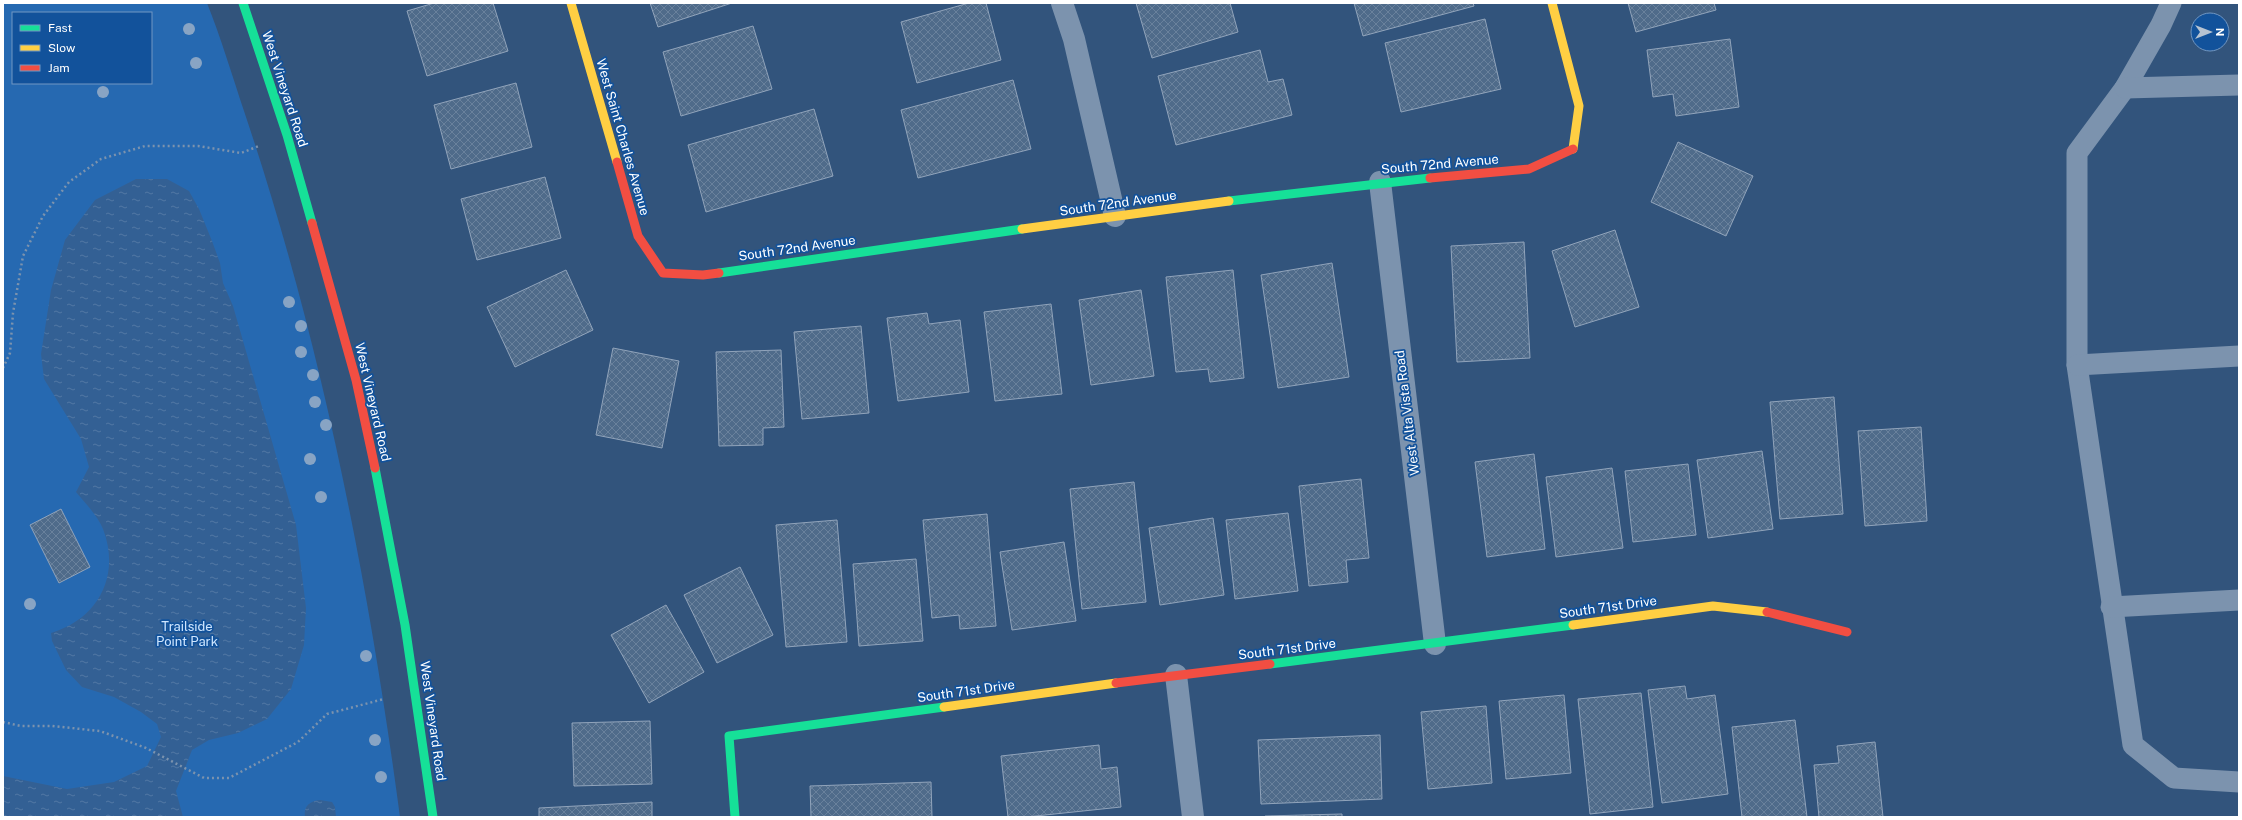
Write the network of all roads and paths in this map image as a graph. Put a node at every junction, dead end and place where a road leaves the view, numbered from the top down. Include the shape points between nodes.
1 (243, 3) edge
2 (571, 3) edge
3 (1062, 3) edge
4 (1552, 3) edge
5 (2171, 3) edge
6 (2239, 85) edge
7 (2125, 88) junction
8 (287, 135) junction
9 (1380, 182) junction
10 (1115, 216) junction
11 (663, 272) joint
12 (2239, 356) edge
13 (2077, 365) junction
14 (3, 368) edge
15 (2239, 600) edge
16 (2112, 607) junction
17 (1847, 632) dead end
18 (1435, 644) junction
19 (1176, 675) junction
20 (415, 690) junction
21 (3, 722) edge
22 (2239, 782) edge
23 (434, 817) edge
24 (735, 817) edge
25 (1193, 817) edge

1 - 8 street, West Vineyard Road
2 - 11 street, West Saint Charles Avenue via 638,236
3 - 10 street via 1074,39
4 - 9 street, South 72nd Avenue via 1579,106 1574,149 1529,169
5 - 7 lane
6 - 7 lane
7 - 13 lane via 2077,153
8 - 14 path via 241,153 198,146 145,146 101,158 68,182 43,216 24,256 13,313 10,353
8 - 20 street, West Vineyard Road via 356,380 387,523
9 - 10 street, South 72nd Avenue
9 - 18 street, West Alta Vista Road
10 - 11 street, South 72nd Avenue via 703,275
12 - 13 lane
13 - 16 lane
15 - 16 lane
16 - 22 lane via 2133,745 2174,778
17 - 18 street, South 71st Drive via 1759,610 1713,606
18 - 19 street, South 71st Drive
19 - 24 street, South 71st Drive via 729,736
19 - 25 street
20 - 21 path via 328,714 298,742 229,778 204,778 137,744 100,731 21,726
20 - 23 street, West Vineyard Road

